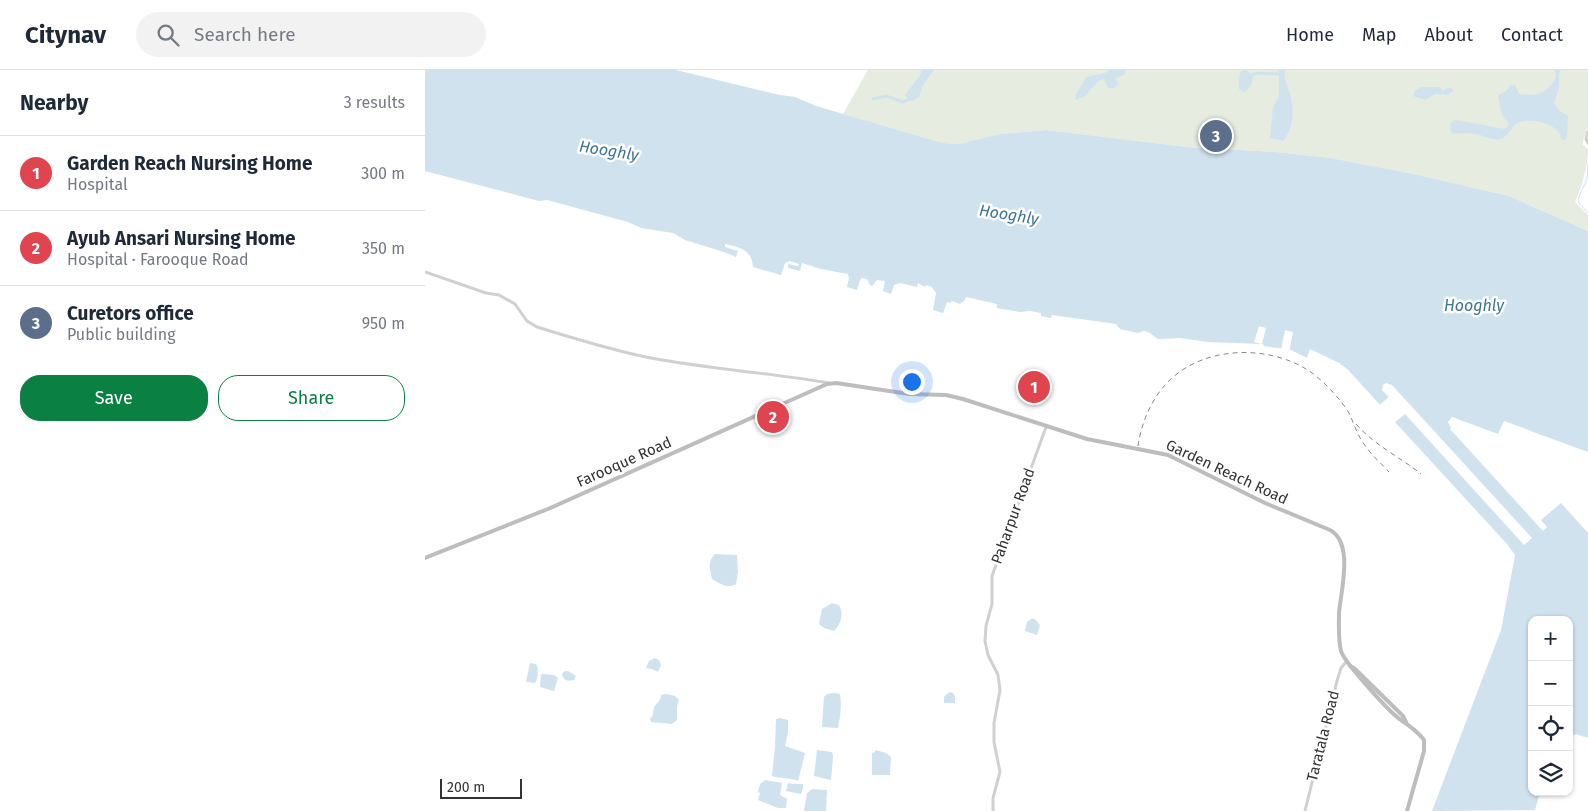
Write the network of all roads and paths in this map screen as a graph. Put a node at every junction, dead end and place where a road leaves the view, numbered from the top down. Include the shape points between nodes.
1 (1588, 132) edge
2 (1588, 142) edge
3 (425, 272) edge
4 (831, 383) junction
5 (1046, 427) junction
6 (425, 558) edge
7 (1346, 662) junction
8 (993, 811) edge
9 (1305, 811) edge
10 (1407, 811) edge

1 - 2 street
3 - 4 street via 499,295 515,304 527,322 537,327 616,350 735,371
4 - 5 main road, Garden Reach Road via 954,397
4 - 6 main road, Farooque Road via 548,509
5 - 7 main road, Garden Reach Road via 1113,445 1168,455 1265,503 1334,532 1344,559 1339,629 1341,652
5 - 8 street, Paharpur Road via 991,576 992,604 985,641 988,655 995,665 1000,690 994,723 1000,772
7 - 9 street, Taratala Road via 1337,681
7 - 10 main road via 1401,720 1423,738 1425,743

